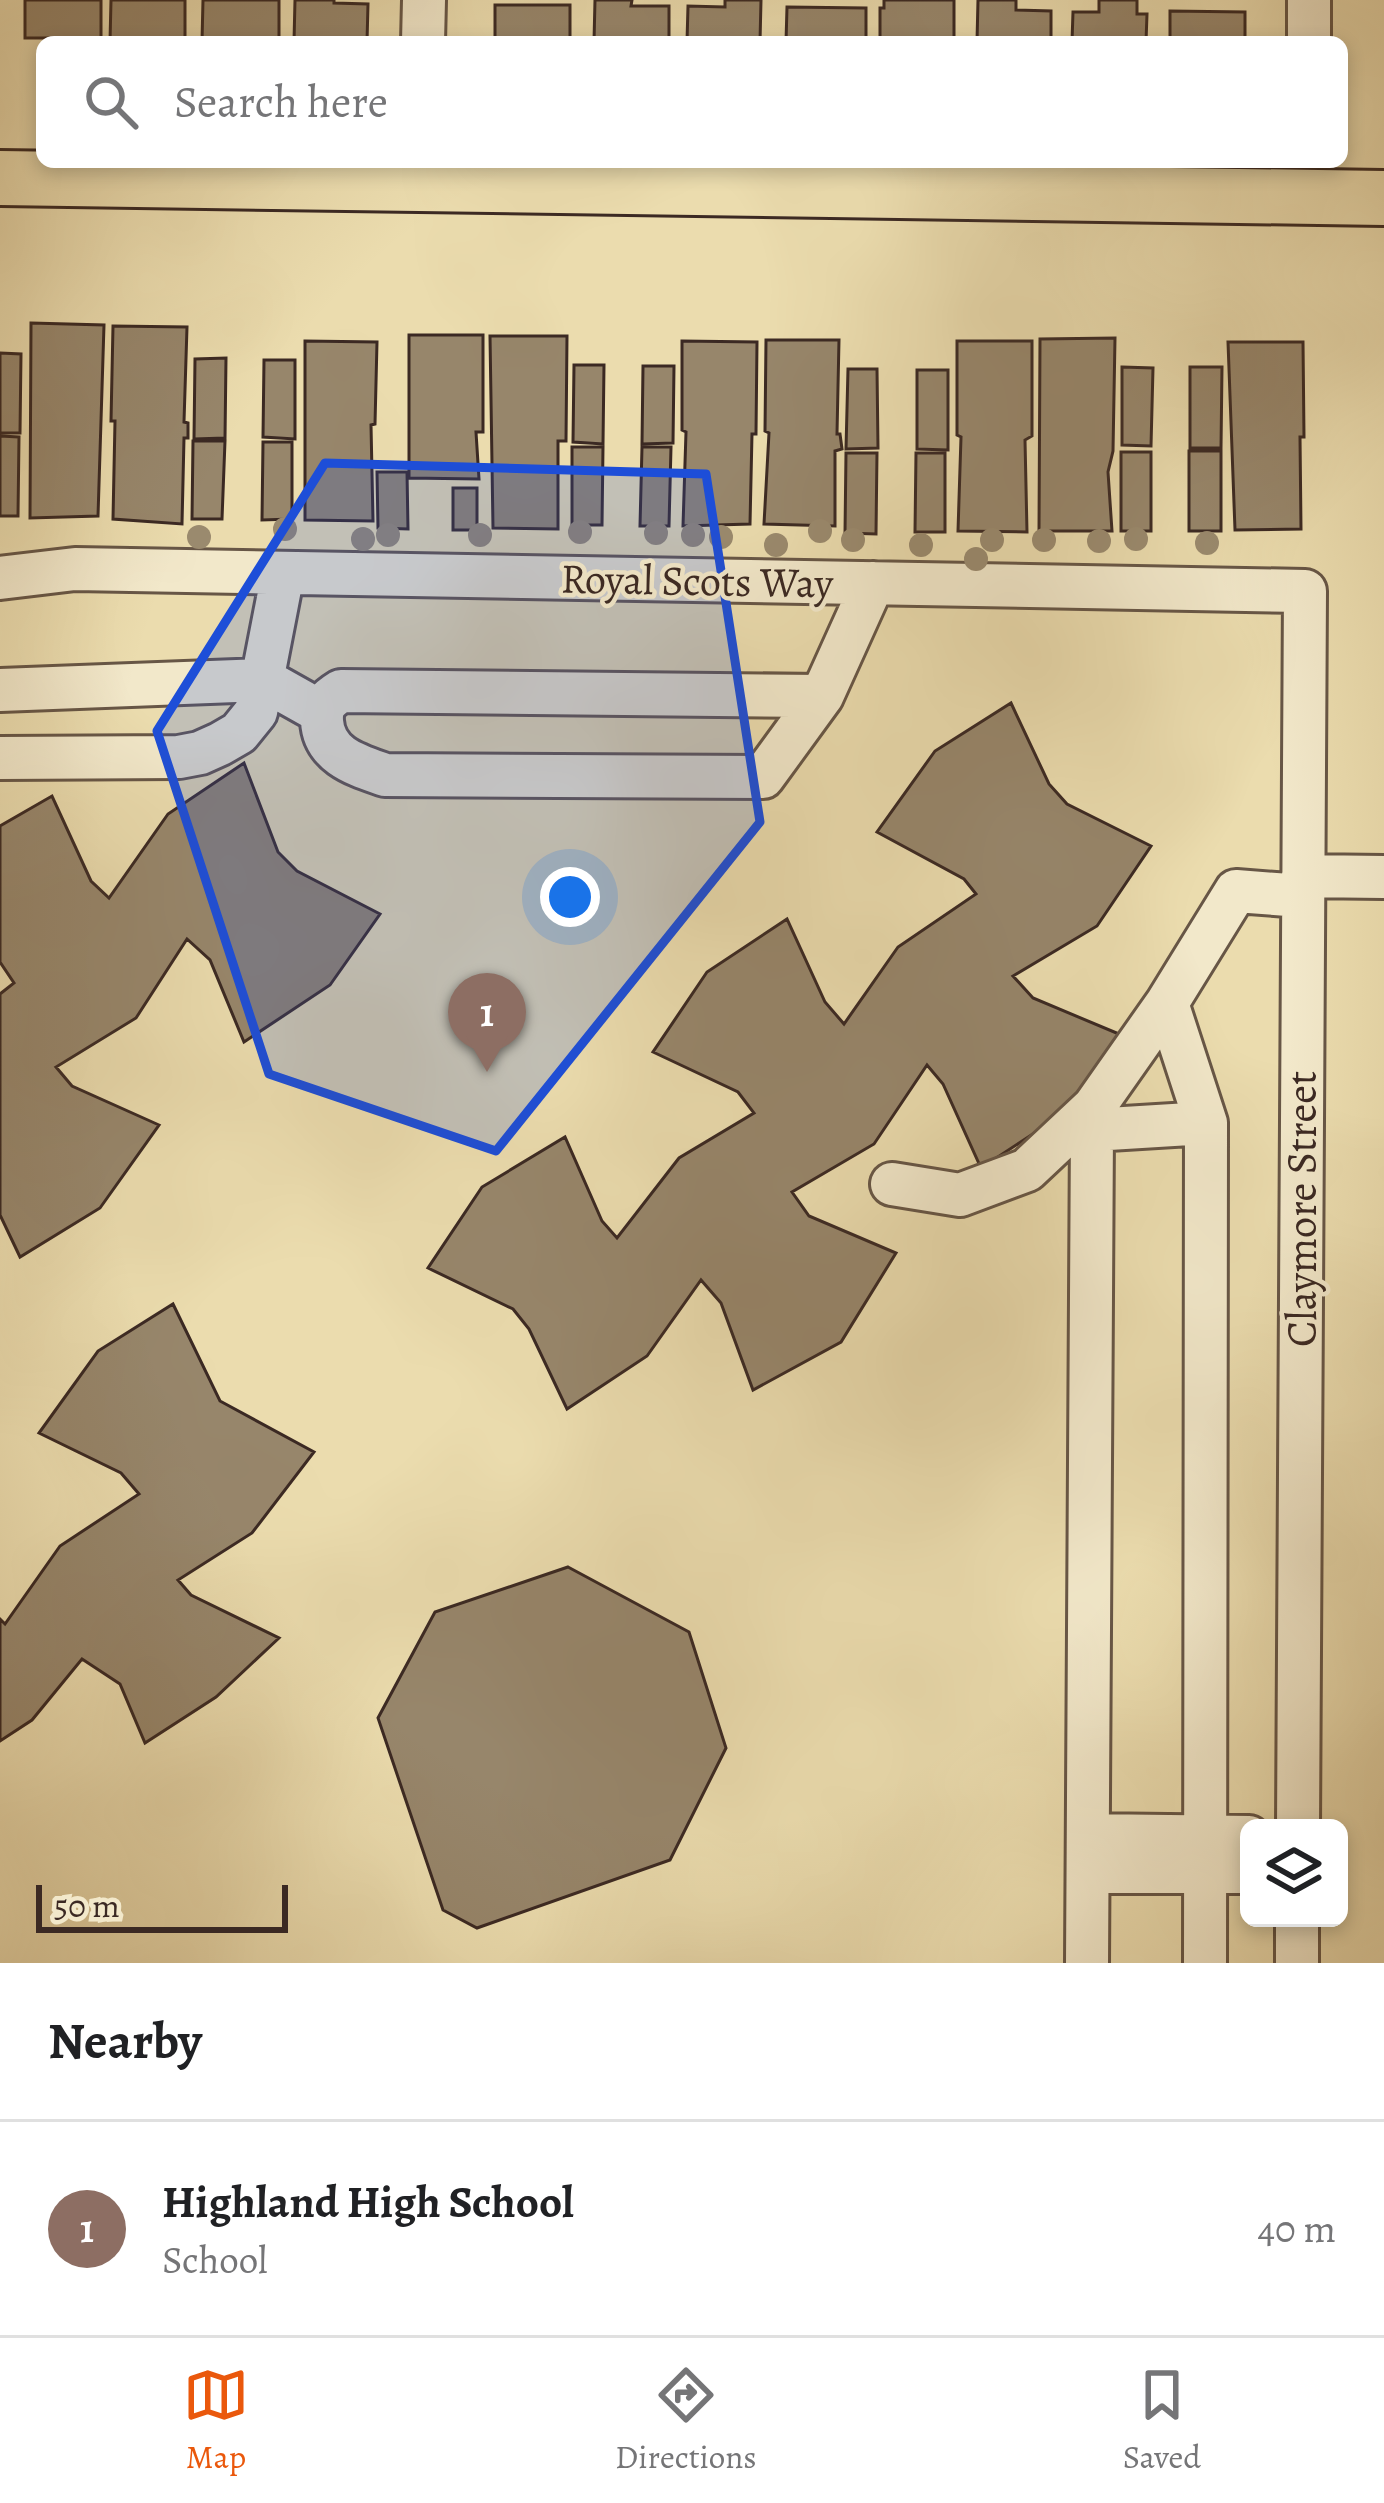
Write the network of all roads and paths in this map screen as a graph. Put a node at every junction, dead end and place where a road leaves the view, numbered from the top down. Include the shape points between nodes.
1 (424, 0) edge
2 (1309, 0) edge
3 (423, 36) edge
4 (1309, 36) edge
5 (421, 172) edge
6 (0, 178) edge
7 (1308, 180) edge
8 (1384, 198) edge
9 (284, 573) junction
10 (0, 578) edge
11 (873, 583) junction
12 (1305, 591) joint
13 (264, 680) junction
14 (0, 690) edge
15 (822, 696) junction
16 (321, 712) junction
17 (0, 758) edge
18 (1384, 877) edge
19 (1302, 886) junction
20 (1168, 1003) junction
21 (1093, 1119) junction
22 (1206, 1123) junction
23 (892, 1184) dead end
24 (1298, 1819) edge
25 (1240, 1841) edge
26 (1088, 1853) junction
27 (1206, 1855) junction
28 (1240, 1868) edge
29 (1297, 1927) edge
30 (1087, 1963) edge
31 (1205, 1963) edge
32 (1297, 1963) edge

1 - 3 street
2 - 4 street
5 - 6 main road
5 - 7 main road
7 - 8 main road
9 - 10 street, Royal Scots Way via 90,569
9 - 11 street, Royal Scots Way
9 - 13 street
11 - 12 street, Royal Scots Way
11 - 15 street
12 - 19 street, Claymore Street
13 - 14 street
13 - 16 street
13 - 17 street via 256,712 238,733 200,753
15 - 16 street via 341,691
15 - 16 street via 763,777 385,775 332,750
18 - 19 street
19 - 20 street via 1236,891
19 - 24 street, Claymore Street
20 - 21 street
20 - 22 street
21 - 22 street
21 - 23 street via 1027,1170 960,1195
21 - 26 street
22 - 27 street
25 - 27 street
26 - 27 street
26 - 30 street
27 - 28 street
27 - 31 street
29 - 32 street

